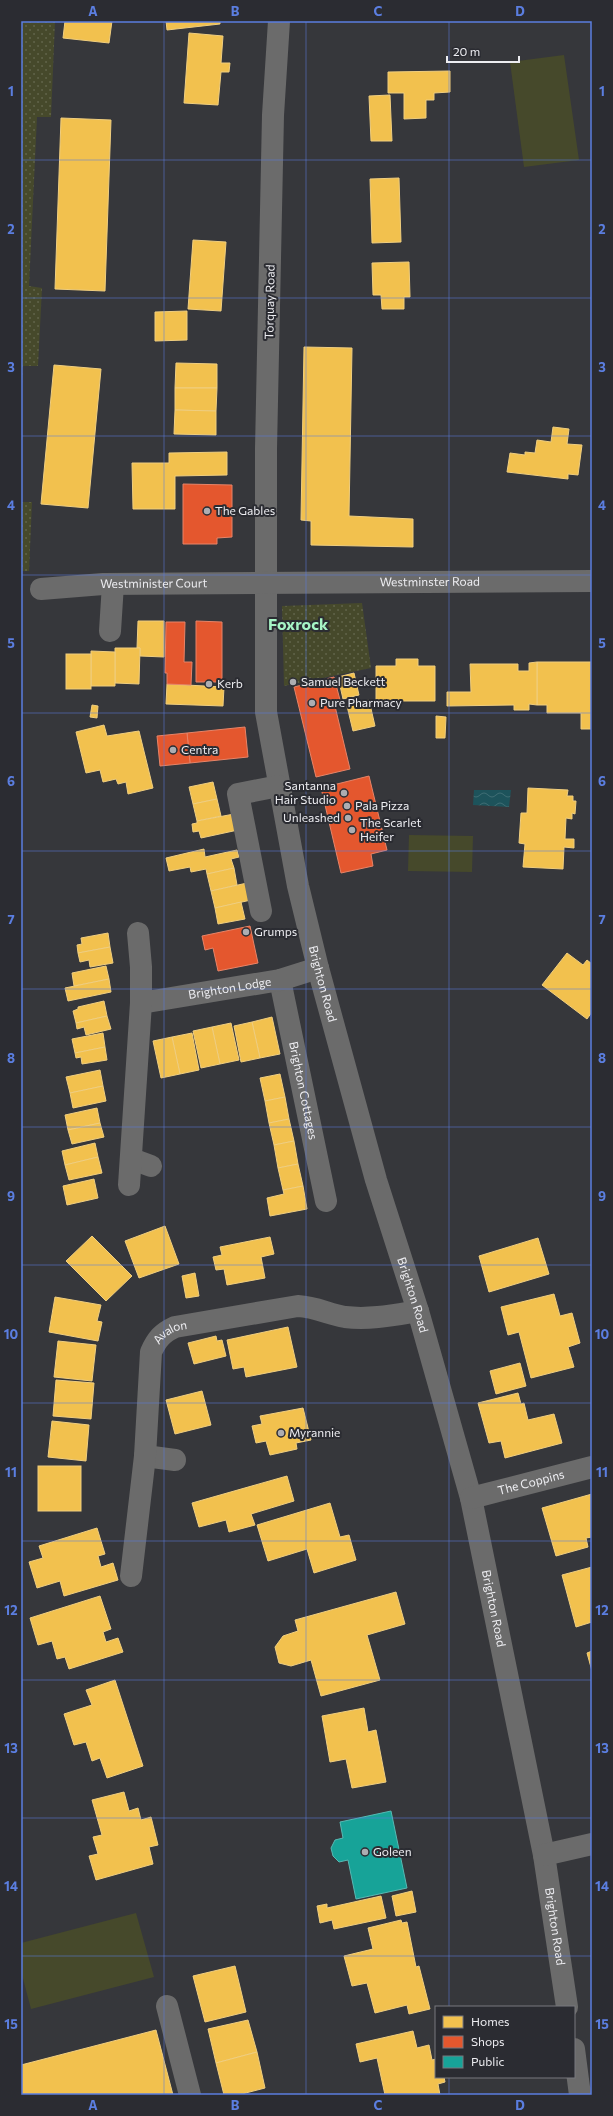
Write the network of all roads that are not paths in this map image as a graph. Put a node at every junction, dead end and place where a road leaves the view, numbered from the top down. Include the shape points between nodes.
1 (279, 21) edge
2 (592, 581) edge
3 (113, 584) junction
4 (267, 584) junction
5 (42, 589) dead end
6 (110, 631) dead end
7 (279, 786) junction
8 (262, 911) dead end
9 (138, 934) dead end
10 (318, 968) junction
11 (280, 980) junction
12 (141, 1003) junction
13 (130, 1185) dead end
14 (326, 1201) dead end
15 (418, 1311) junction
16 (145, 1456) junction
17 (175, 1460) dead end
18 (592, 1467) edge
19 (471, 1498) junction
20 (132, 1576) dead end
21 (592, 1844) edge
22 (544, 1855) junction
23 (167, 2006) dead end
24 (568, 2006) edge
25 (575, 2057) edge
26 (190, 2095) edge
27 (580, 2095) edge

1 - 4 street, Torquay Road via 273,115 265,510
2 - 4 street, Westminster Road
3 - 4 street, Westminister Court
3 - 5 street, Westminister Court
3 - 6 street
4 - 7 street, Brighton Road via 266,712
7 - 8 street via 238,794
7 - 10 street, Brighton Road via 298,886
9 - 12 street
10 - 11 street, Brighton Lodge
10 - 15 street, Brighton Road via 376,1180
11 - 12 street, Brighton Lodge
11 - 14 street, Brighton Cottages
12 - 13 street via 142,1163
15 - 16 street, Avalon via 367,1319 298,1306 175,1327 156,1341 152,1352
15 - 19 street, Brighton Road
16 - 17 street
16 - 20 street, Avalon
18 - 19 street, The Coppins
19 - 22 street, Brighton Road
21 - 22 street
22 - 24 street, Brighton Road
23 - 26 street
25 - 27 street

